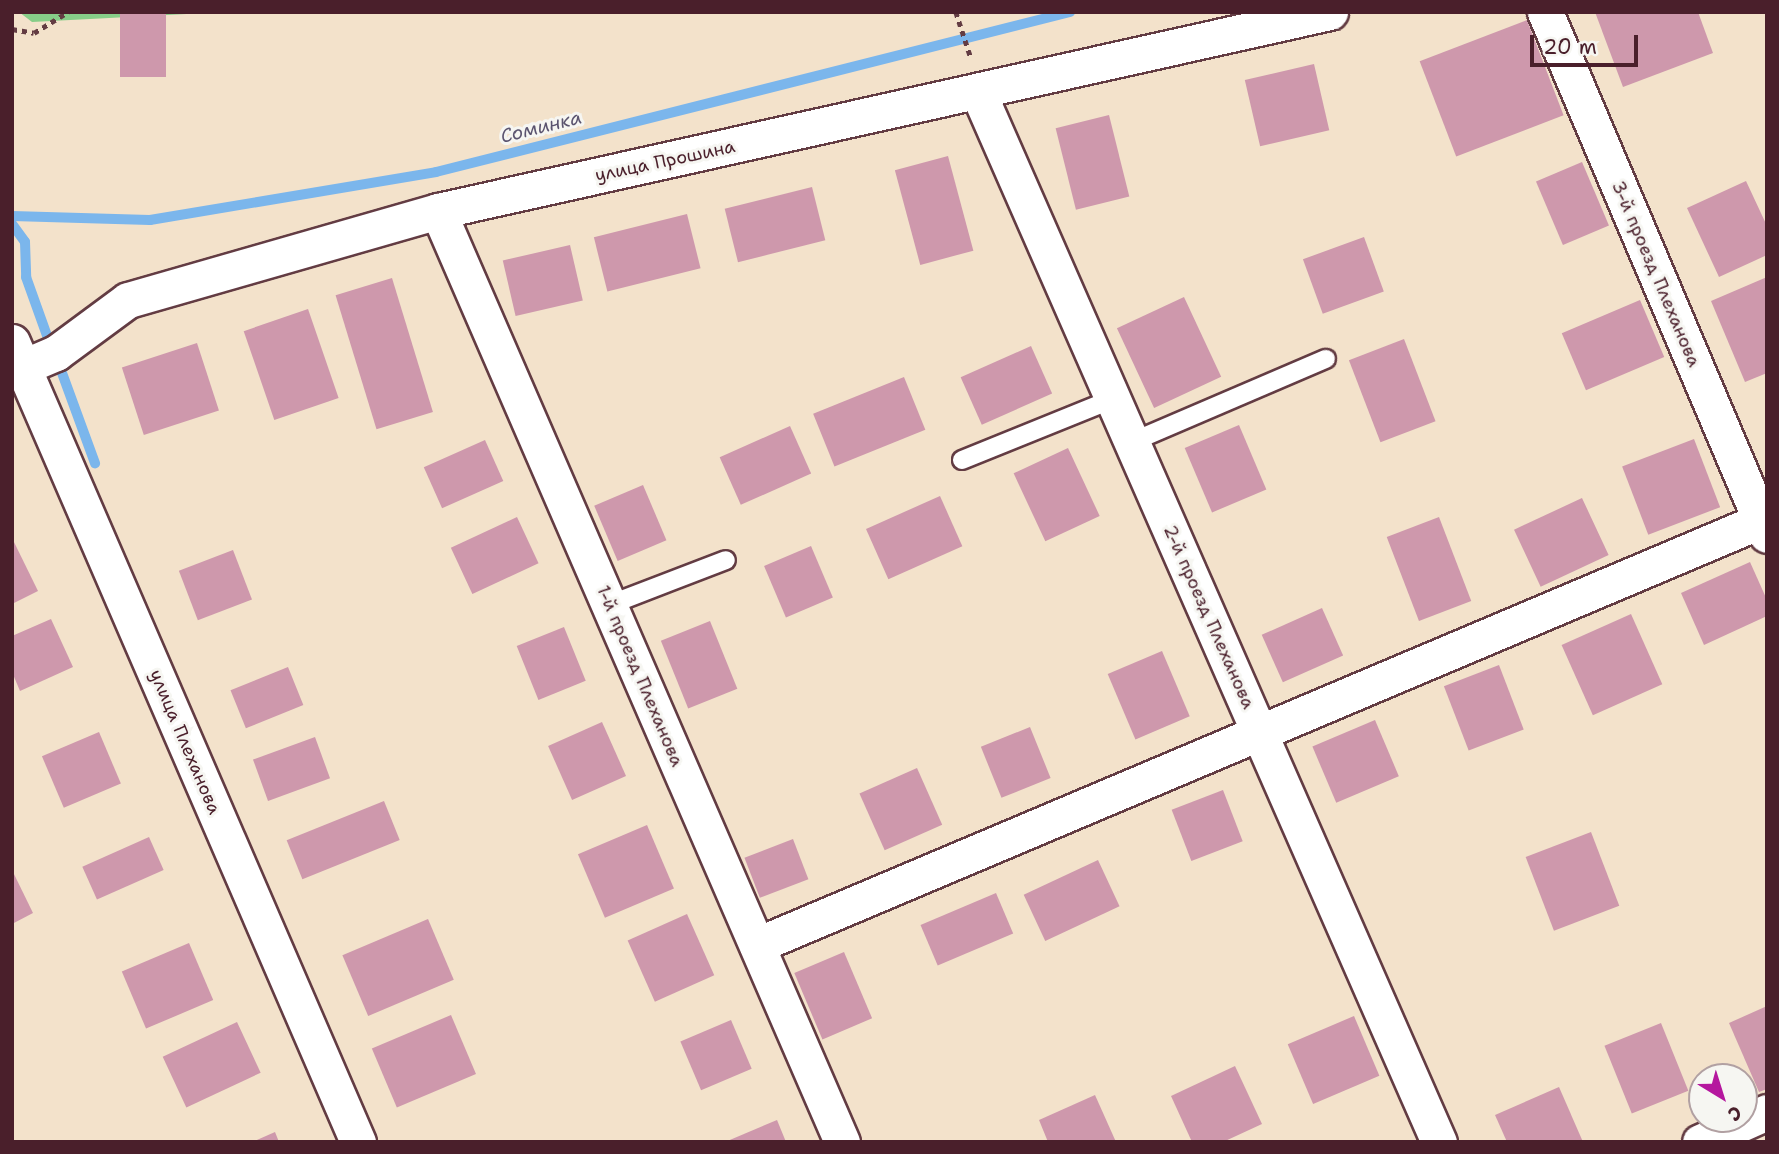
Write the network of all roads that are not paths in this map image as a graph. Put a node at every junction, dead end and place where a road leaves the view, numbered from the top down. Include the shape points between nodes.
1 (1330, 12) edge
2 (1545, 12) edge
3 (976, 80) junction
4 (438, 211) junction
5 (18, 355) edge
6 (1326, 359) dead end
7 (1113, 399) junction
8 (1132, 442) junction
9 (961, 460) dead end
10 (1764, 528) edge
11 (726, 560) dead end
12 (609, 605) junction
13 (1259, 733) junction
14 (757, 945) junction
15 (1767, 1112) edge
16 (358, 1142) edge
17 (842, 1142) edge
18 (1439, 1142) edge
19 (1700, 1142) edge

1 - 3 street, улица Прошина
2 - 10 street, 3-й проезд Плеханова
3 - 4 street, улица Прошина
3 - 7 street, 2-й проезд Плеханова
4 - 5 street, улица Прошина via 128,300 56,353
4 - 12 street, 1-й проезд Плеханова
5 - 16 street, улица Плеханова
6 - 8 lane
7 - 8 street, 2-й проезд Плеханова
7 - 9 lane
8 - 13 street, 2-й проезд Плеханова
10 - 13 street
11 - 12 lane
12 - 14 street, 1-й проезд Плеханова
13 - 14 street
13 - 18 street, 2-й проезд Плеханова
14 - 17 street, 1-й проезд Плеханова
15 - 19 street

